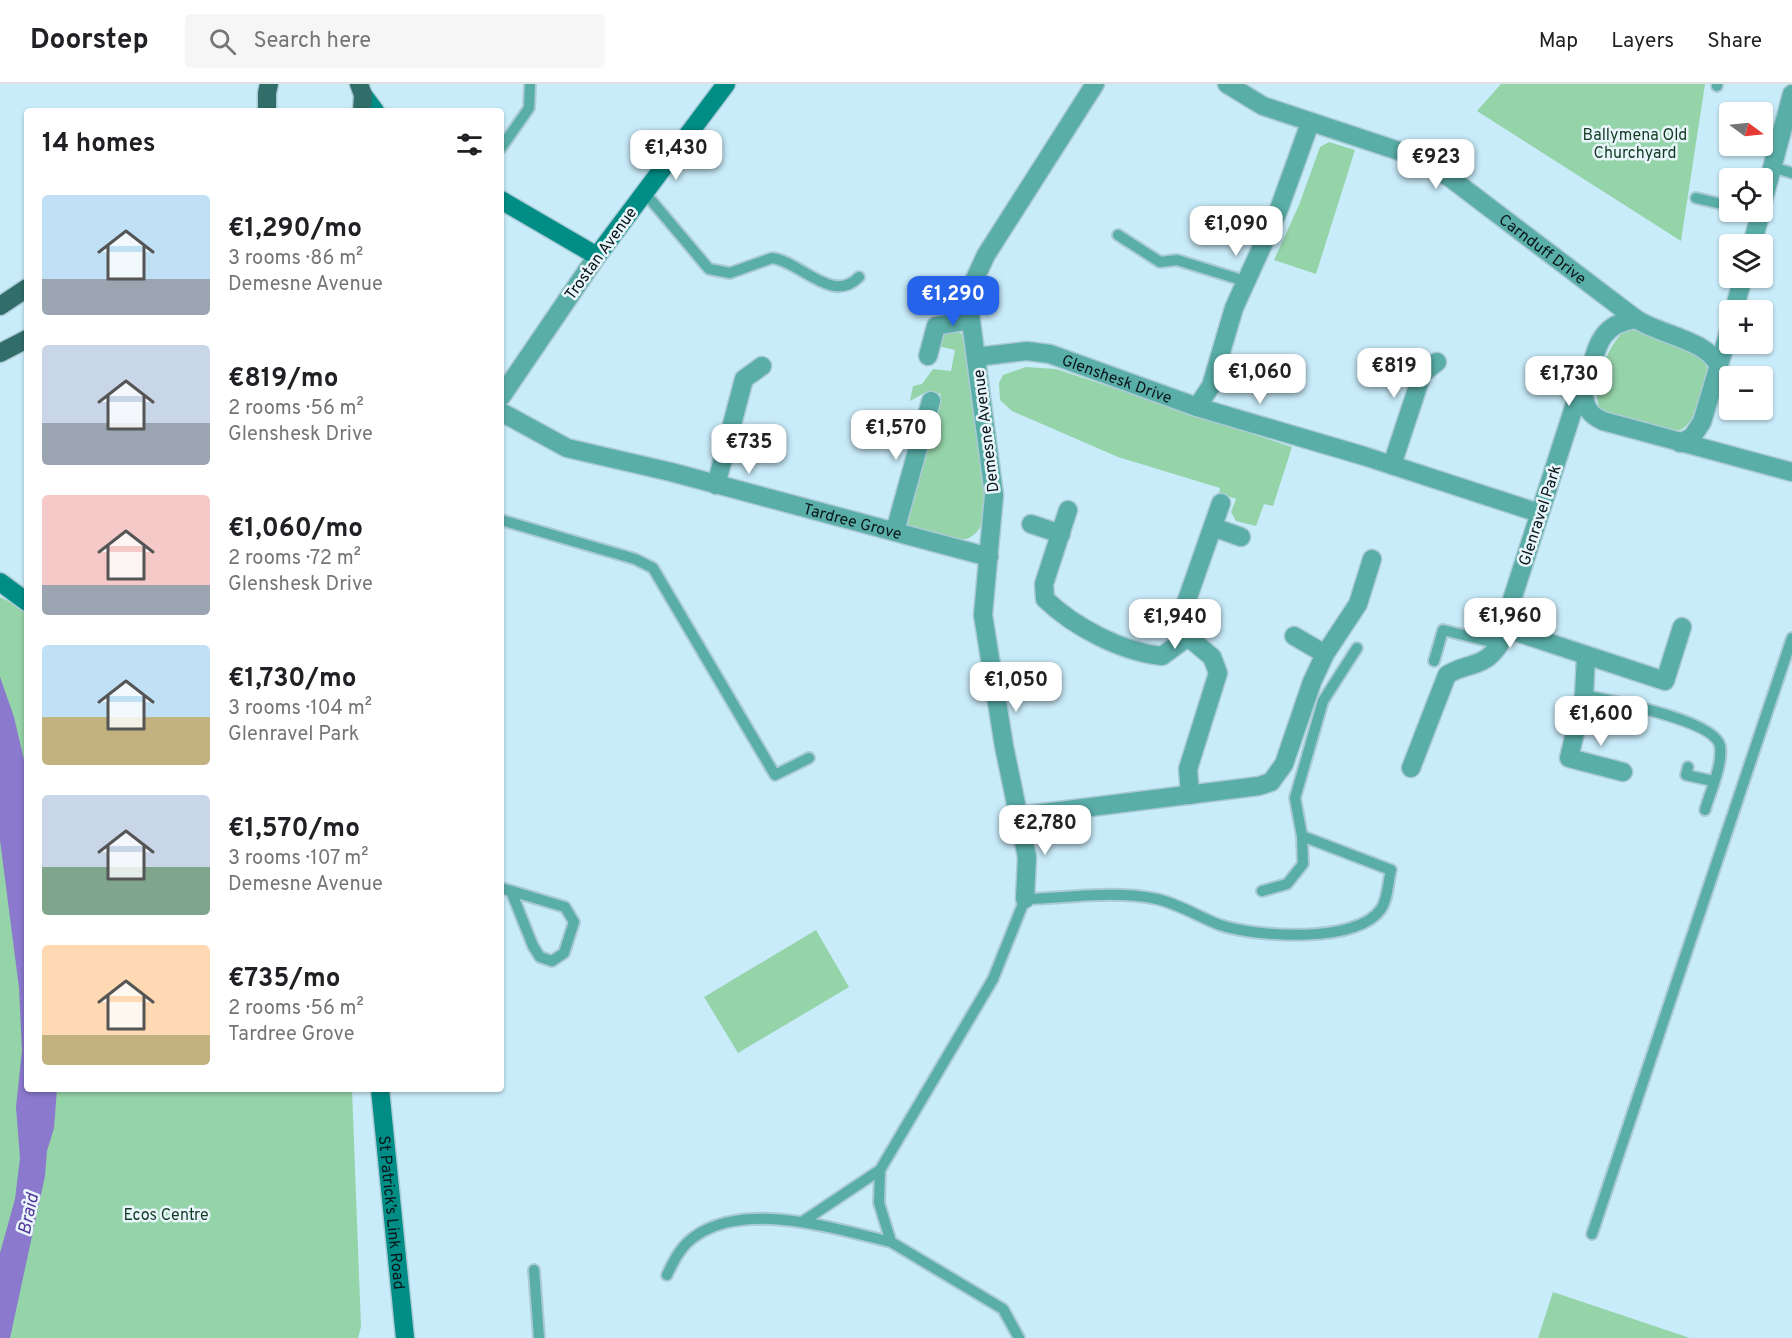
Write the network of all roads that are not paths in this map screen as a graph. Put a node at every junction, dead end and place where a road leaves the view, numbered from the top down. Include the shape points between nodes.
1 (529, 84) edge
2 (726, 84) edge
3 (1095, 84) edge
4 (1227, 84) edge
5 (1792, 94) edge
6 (361, 97) edge
7 (372, 108) edge
8 (1310, 123) junction
9 (504, 144) edge
10 (1772, 167) joint
11 (1792, 173) edge
12 (645, 193) junction
13 (1696, 198) dead end
14 (504, 202) edge
15 (1719, 203) edge
16 (1118, 235) dead end
17 (597, 256) junction
18 (859, 278) dead end
19 (1245, 281) junction
20 (24, 290) edge
21 (0, 306) edge
22 (1636, 319) junction
23 (970, 320) junction
24 (24, 341) edge
25 (0, 353) edge
26 (928, 356) dead end
27 (976, 357) junction
28 (1437, 362) dead end
29 (762, 366) dead end
30 (1719, 367) joint
31 (504, 393) edge
32 (1583, 394) junction
33 (1197, 407) junction
34 (924, 409) dead end
35 (504, 414) edge
36 (1592, 416) junction
37 (1702, 422) junction
38 (1566, 432) junction
39 (1680, 443) junction
40 (1716, 452) junction
41 (1392, 465) junction
42 (1792, 472) edge
43 (716, 485) junction
44 (1221, 503) dead end
45 (1068, 510) dead end
46 (1539, 513) junction
47 (504, 521) edge
48 (1031, 524) dead end
49 (1213, 527) junction
50 (896, 531) junction
51 (1061, 534) junction
52 (1241, 537) dead end
53 (989, 557) junction
54 (1372, 559) dead end
55 (0, 582) edge
56 (24, 600) edge
57 (1682, 627) dead end
58 (1294, 636) dead end
59 (1504, 636) junction
60 (1188, 637) junction
61 (1792, 638) edge
62 (1357, 648) dead end
63 (1324, 654) junction
64 (1586, 656) junction
65 (1434, 661) dead end
66 (1584, 695) junction
67 (809, 758) dead end
68 (1688, 767) dead end
69 (1411, 768) dead end
70 (1623, 772) dead end
71 (1713, 781) junction
72 (1190, 795) junction
73 (1705, 810) dead end
74 (1019, 816) junction
75 (1302, 836) junction
76 (506, 889) edge
77 (1262, 891) dead end
78 (1025, 899) junction
79 (380, 1092) edge
80 (880, 1170) junction
81 (802, 1222) junction
82 (1592, 1234) dead end
83 (891, 1242) junction
84 (534, 1270) dead end
85 (667, 1275) dead end
86 (405, 1338) edge
87 (539, 1338) edge
88 (1019, 1338) edge

1 - 9 lane via 529,108
2 - 12 street, Trostan Avenue
3 - 23 street, Demesne Avenue via 986,255 971,291
4 - 8 street, Carnduff Drive via 1263,106
5 - 10 street
6 - 7 street
8 - 19 street via 1279,209
8 - 22 street, Carnduff Drive via 1405,153 1449,177
10 - 11 lane
12 - 17 street, Trostan Avenue
12 - 18 lane via 700,262 713,271 738,271 772,258 832,285 850,285
13 - 15 lane
14 - 17 street
16 - 19 lane via 1160,262 1177,261
17 - 31 street, Trostan Avenue
19 - 33 street via 1211,386
20 - 21 main road
22 - 30 street, Carnduff Drive via 1706,348
22 - 32 street, Glenravel Park via 1613,325 1599,341
23 - 26 street via 936,326
23 - 27 street, Demesne Avenue
24 - 25 main road
27 - 33 street, Glenshesk Drive via 1027,351 1050,354
27 - 53 street, Demesne Avenue via 994,495
28 - 41 street via 1422,374
29 - 43 street via 744,379
30 - 37 street
32 - 36 street
32 - 38 street, Glenravel Park via 1575,404
33 - 41 street, Glenshesk Drive
34 - 50 street
35 - 43 street, Tardree Grove via 567,448
36 - 38 street
36 - 39 street
37 - 39 street via 1692,437
37 - 40 street
38 - 46 street, Glenravel Park
39 - 40 street
40 - 42 street
41 - 46 street, Glenshesk Drive
43 - 50 street, Tardree Grove
44 - 49 street
45 - 51 street
46 - 59 street, Glenravel Park
47 - 67 lane via 635,559 653,568 775,775
48 - 51 street
49 - 52 street
49 - 60 street via 1181,617
50 - 53 street, Tardree Grove
51 - 60 street via 1044,584 1045,599 1051,605 1106,640 1138,653 1162,656
53 - 74 street, Demesne Avenue via 983,615
54 - 63 street via 1358,604
55 - 56 street
57 - 64 street via 1665,681
58 - 63 street
59 - 64 street
59 - 65 lane via 1443,630
59 - 69 street via 1484,660 1447,675
60 - 72 street via 1212,657 1218,673 1188,769
61 - 82 lane
62 - 75 lane via 1323,701 1295,798
63 - 72 street via 1276,777 1259,786
64 - 66 street
66 - 70 street via 1569,758
66 - 71 lane via 1705,729 1717,738 1720,749
68 - 71 lane via 1686,775
71 - 73 lane
72 - 74 street
74 - 78 street, Demesne Avenue via 1027,857
75 - 77 lane via 1303,864 1287,884
75 - 78 lane via 1391,870 1383,905 1375,916 1350,929 1321,936 1222,926 1172,904 1143,897 1105,894
76 - 76 lane via 565,907 574,922 564,953 552,960 540,957
78 - 80 lane via 993,979
79 - 86 street, St Patrick’s Link Road
80 - 81 lane
80 - 83 lane via 879,1203
81 - 83 lane
81 - 85 lane via 729,1222 697,1234 676,1255
83 - 88 lane via 1003,1309
84 - 87 lane

